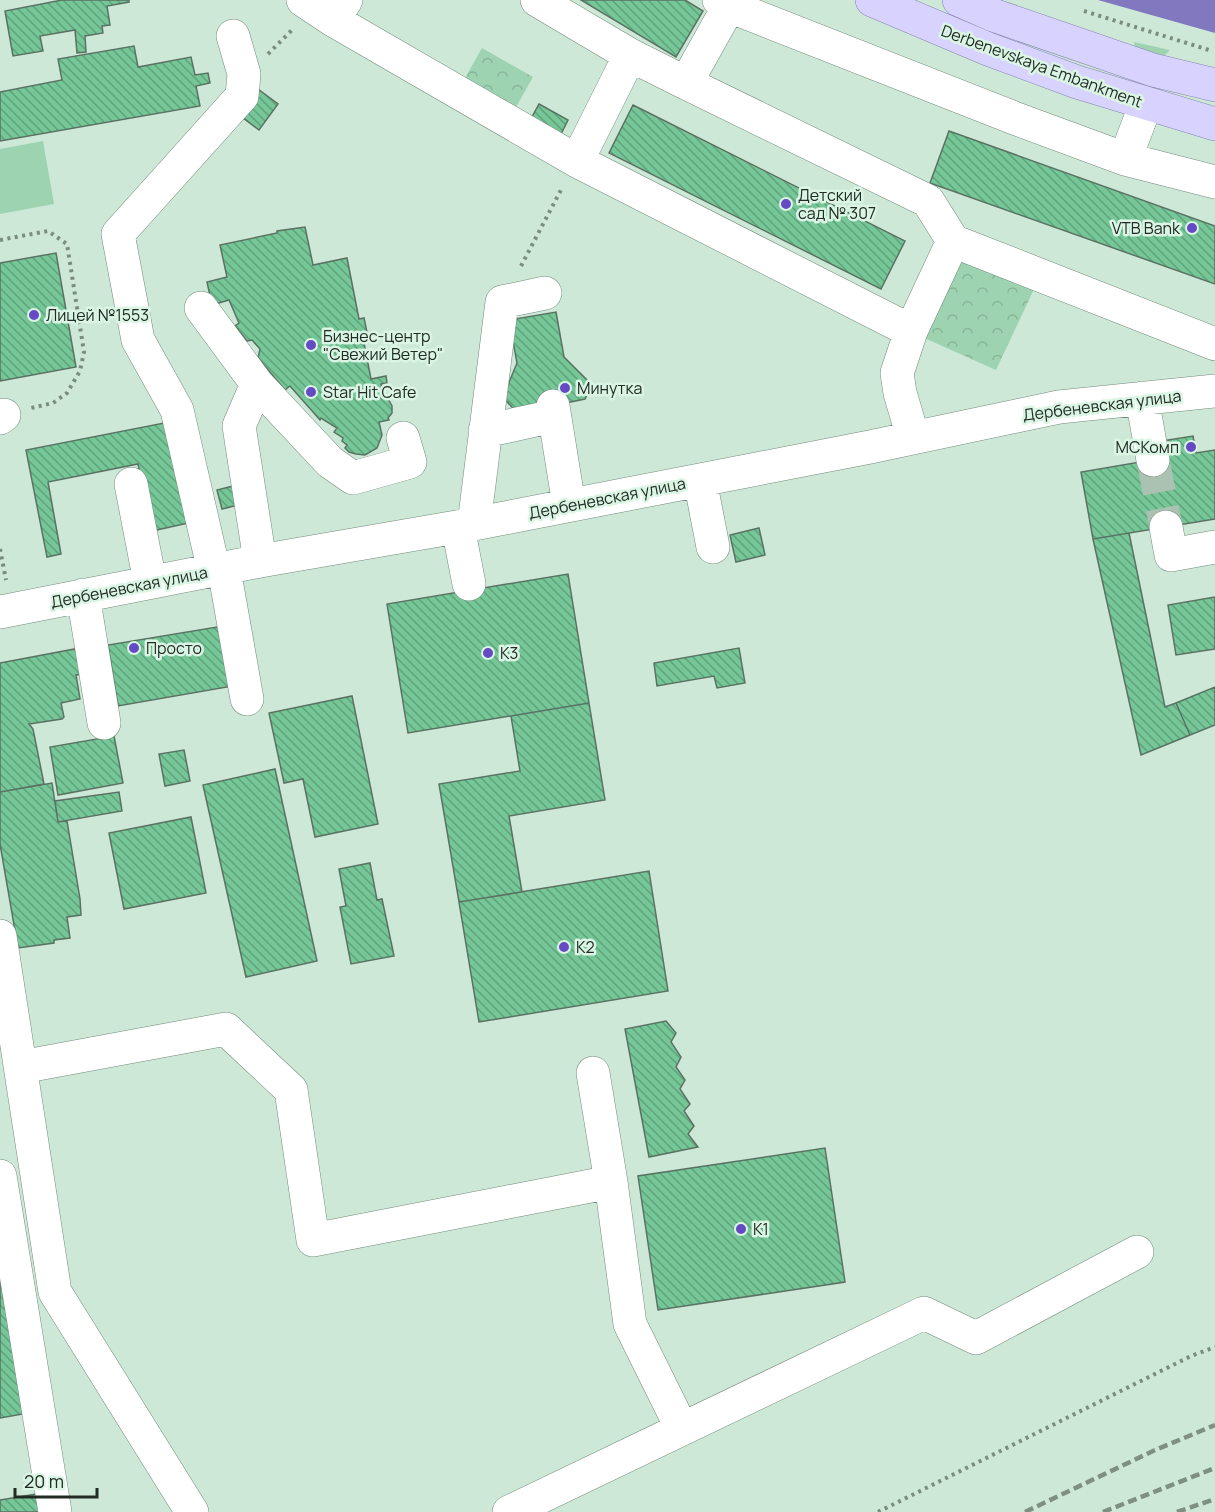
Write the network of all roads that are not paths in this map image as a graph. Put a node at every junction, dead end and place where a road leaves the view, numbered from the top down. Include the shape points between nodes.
1 (537, 0) edge
2 (872, 0) edge
3 (959, 0) edge
4 (724, 3) edge
5 (324, 7) edge
6 (233, 36) dead end
7 (630, 55) junction
8 (686, 83) junction
9 (1215, 85) edge
10 (1146, 104) junction
11 (1215, 124) edge
12 (1125, 159) junction
13 (577, 161) junction
14 (1215, 182) edge
15 (953, 242) junction
16 (545, 293) dead end
17 (201, 308) dead end
18 (911, 331) junction
19 (1215, 344) edge
20 (257, 384) junction
21 (1215, 391) edge
22 (1142, 398) junction
23 (485, 431) junction
24 (913, 437) junction
25 (403, 438) dead end
26 (1154, 460) tunnel mouth
27 (700, 480) junction
28 (131, 484) dead end
29 (569, 506) junction
30 (466, 526) junction
31 (1166, 527) tunnel mouth
32 (713, 547) dead end
33 (1215, 547) edge
34 (260, 561) junction
35 (219, 570) junction
36 (150, 582) junction
37 (469, 584) dead end
38 (83, 595) junction
39 (4, 600) edge
40 (248, 699) dead end
41 (104, 723) dead end
42 (0, 936) edge
43 (21, 1067) junction
44 (593, 1073) dead end
45 (0, 1176) edge
46 (611, 1182) junction
47 (1137, 1252) dead end
48 (682, 1429) junction
49 (55, 1512) edge
50 (192, 1512) edge
51 (509, 1512) edge

1 - 7 street
2 - 10 main road, Derbenevskaya Embankment via 988,50
3 - 9 main road, Derbenevskaya Embankment via 1153,70
4 - 8 street
4 - 12 street
5 - 13 street
6 - 35 street via 244,74 242,96 118,234 138,340 177,410
7 - 8 street
7 - 13 street
8 - 15 street via 928,201
10 - 11 main road, Derbenevskaya Embankment
10 - 12 street
12 - 14 street
13 - 18 street
15 - 18 street
15 - 19 street
16 - 23 street via 502,302
17 - 20 street
18 - 24 street via 897,373
20 - 25 street via 330,462 353,478 410,462
20 - 34 street via 240,426
21 - 22 street, Дербеневская улица
22 - 24 street, Дербеневская улица via 1059,407
22 - 26 street
23 - 29 street via 553,411
23 - 30 street
24 - 27 street, Дербеневская улица
27 - 29 street, Дербеневская улица
27 - 32 street
28 - 36 street
29 - 30 street, Дербеневская улица
30 - 34 street, Дербеневская улица
30 - 37 street
31 - 33 street via 1171,555
34 - 35 street, Дербеневская улица
35 - 36 street, Дербеневская улица
35 - 40 street
36 - 38 street, Дербеневская улица
38 - 39 street, Дербеневская улица
38 - 41 street
42 - 43 street
43 - 46 street via 226,1029 291,1090 313,1240
43 - 50 street via 55,1292
44 - 46 street
45 - 49 street
46 - 48 street via 630,1324
47 - 48 street via 976,1338 924,1313
48 - 51 street

